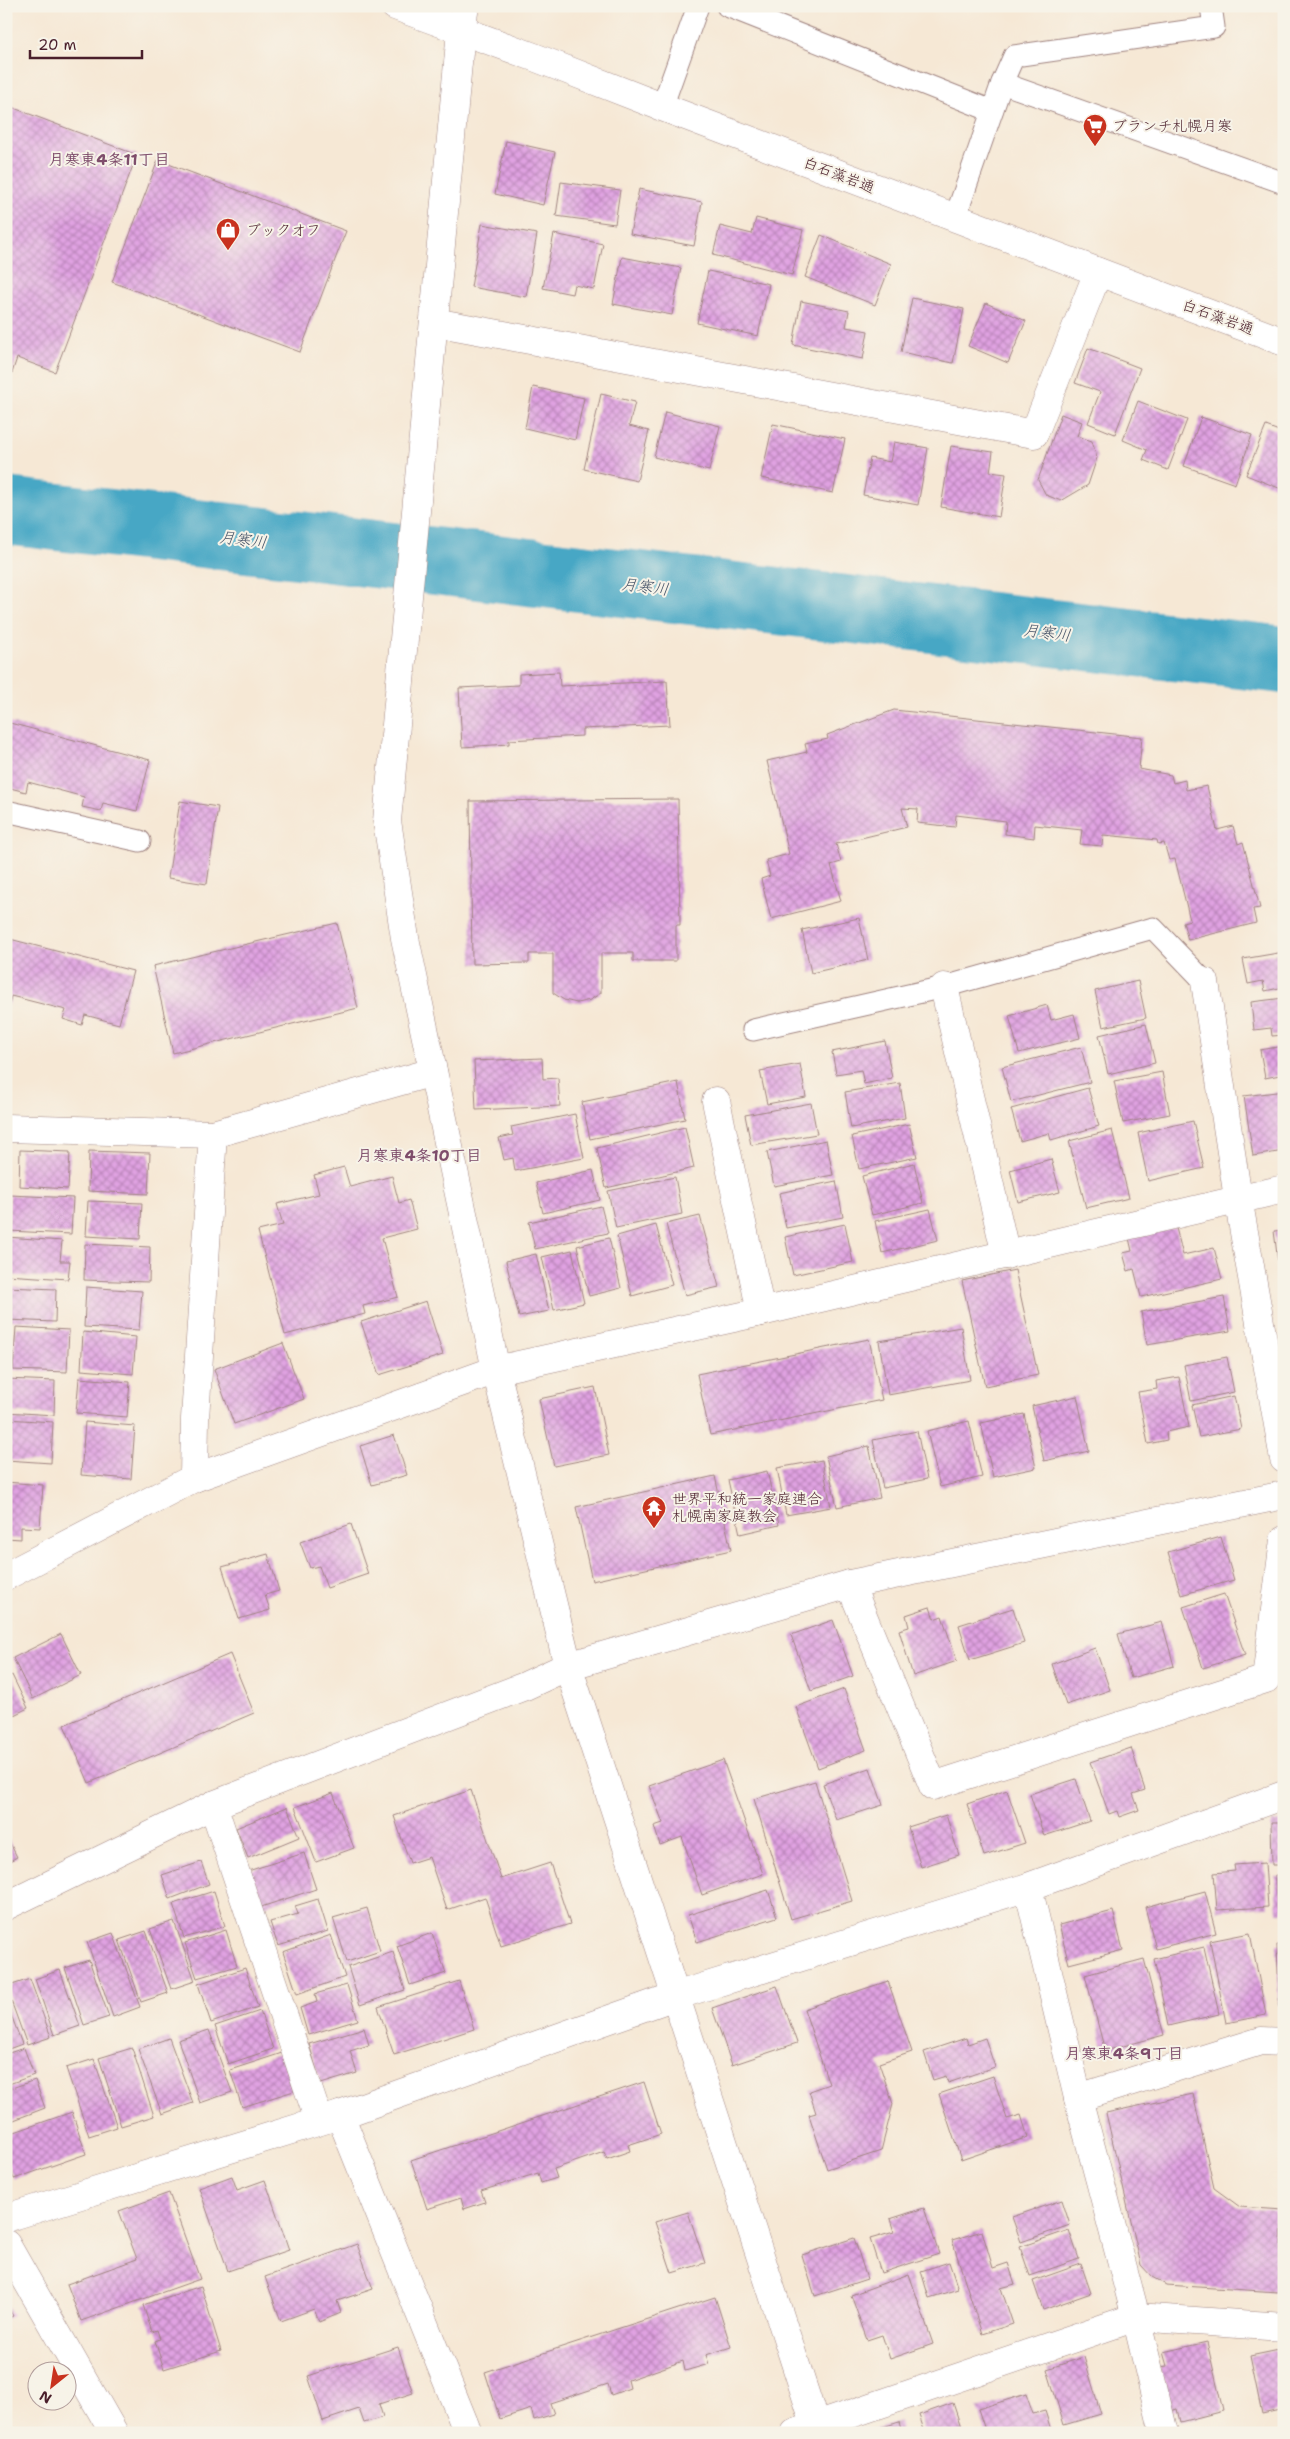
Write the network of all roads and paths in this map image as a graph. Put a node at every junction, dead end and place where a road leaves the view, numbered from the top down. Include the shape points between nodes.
1 (396, 6) edge
2 (698, 6) edge
3 (727, 6) edge
4 (1211, 6) edge
5 (463, 19) edge
6 (1002, 83) junction
7 (662, 107) junction
8 (992, 111) junction
9 (1284, 184) edge
10 (955, 218) junction
11 (1098, 272) junction
12 (434, 322) junction
13 (1284, 342) edge
14 (6, 811) edge
15 (140, 841) dead end
16 (1204, 982) joint
17 (944, 987) junction
18 (753, 1030) dead end
19 (433, 1072) junction
20 (716, 1101) dead end
21 (6, 1128) edge
22 (213, 1134) junction
23 (1284, 1189) edge
24 (1238, 1198) junction
25 (1006, 1255) junction
26 (760, 1312) junction
27 (496, 1370) junction
28 (1284, 1459) edge
29 (194, 1478) junction
30 (1284, 1495) edge
31 (1284, 1540) edge
32 (6, 1576) edge
33 (850, 1584) junction
34 (568, 1666) junction
35 (1284, 1795) edge
36 (213, 1805) junction
37 (1028, 1887) junction
38 (6, 1906) edge
39 (675, 1996) junction
40 (1284, 2042) edge
41 (1078, 2098) junction
42 (329, 2118) junction
43 (6, 2218) edge
44 (6, 2244) edge
45 (1136, 2317) junction
46 (1284, 2326) edge
47 (809, 2430) edge
48 (114, 2433) edge
49 (468, 2433) edge
50 (1164, 2433) edge

1 - 5 street, 白石藻岩通
2 - 7 lane
3 - 8 lane
4 - 6 lane via 1214,27 1014,56
5 - 7 street, 白石藻岩通 via 534,57
5 - 12 street
6 - 8 lane
6 - 9 lane
7 - 10 street, 白石藻岩通
8 - 10 lane
10 - 11 street, 白石藻岩通
11 - 12 street via 1034,434
11 - 13 street, 白石藻岩通
12 - 19 street via 387,822 404,938
14 - 15 lane
16 - 17 lane via 1153,928
16 - 24 street
17 - 18 lane
17 - 25 street
19 - 22 street
19 - 27 street
20 - 26 street
21 - 22 street
22 - 29 street
23 - 24 street
24 - 25 street
24 - 28 street
25 - 26 street
26 - 27 street
27 - 29 street
27 - 34 street
29 - 32 street
30 - 33 street
31 - 33 street via 1266,1679 933,1786
33 - 34 street
34 - 36 street via 525,1686
34 - 39 street
35 - 37 street
36 - 38 street
36 - 42 street
37 - 39 street
37 - 41 street
39 - 42 street
39 - 47 street
40 - 41 street via 1261,2041
41 - 45 street
42 - 43 street
42 - 49 street
44 - 48 street
45 - 46 street
45 - 47 street
45 - 50 street

